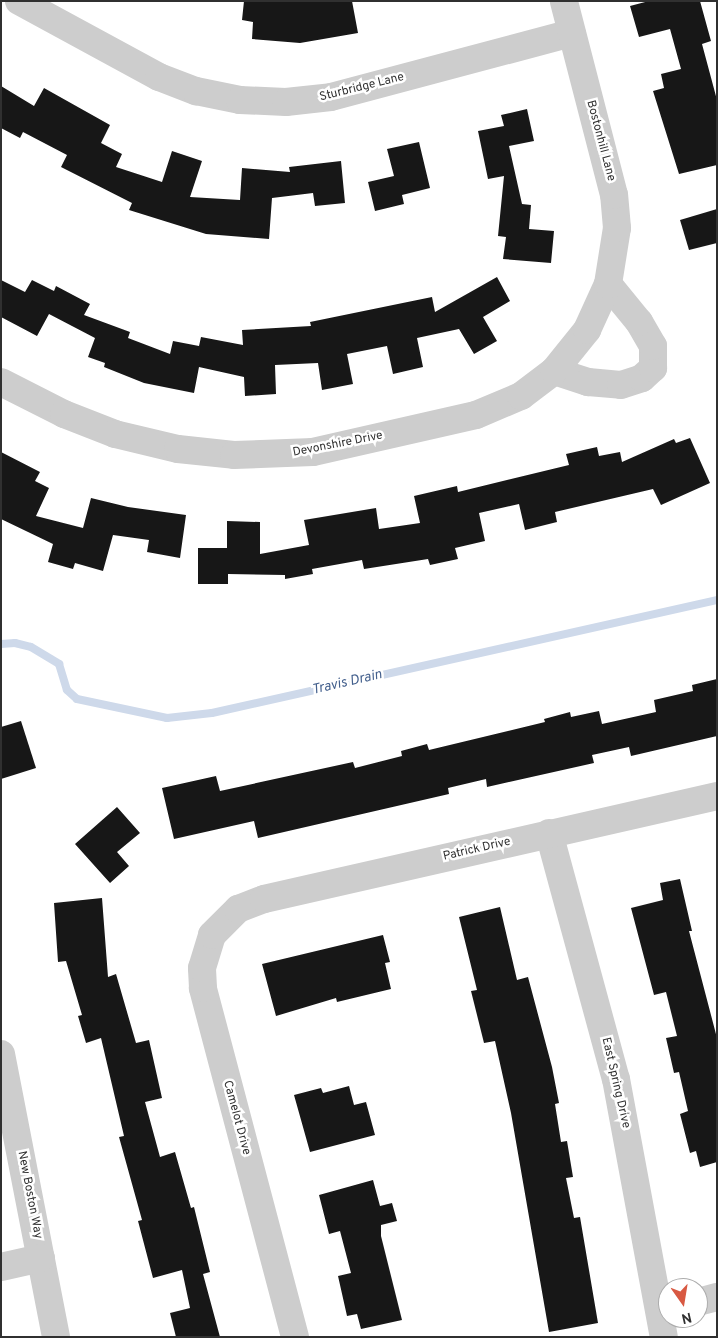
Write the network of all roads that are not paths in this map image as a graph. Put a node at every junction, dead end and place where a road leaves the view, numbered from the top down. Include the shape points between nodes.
1 (19, 1) edge
2 (564, 1) edge
3 (572, 33) junction
4 (608, 284) junction
5 (587, 330) joint
6 (554, 371) junction
7 (1, 382) edge
8 (717, 796) edge
9 (549, 833) junction
10 (238, 909) joint
11 (1, 1054) edge
12 (41, 1258) junction
13 (1, 1267) edge
14 (658, 1290) edge
15 (56, 1337) edge
16 (295, 1337) edge

1 - 3 street, Sturbridge Lane via 159,77 196,91 240,100 286,102 331,97
2 - 3 street, Bostonhill Lane
3 - 4 street, Bostonhill Lane via 614,195 617,228
4 - 5 street, Bostonhill Lane
4 - 6 street via 639,322 653,346 653,368 642,378 620,385 588,382
5 - 6 street, Devonshire Drive
6 - 7 street, Devonshire Drive via 521,396 476,415 291,454 234,455 147,443 64,414
8 - 9 street, Patrick Drive
9 - 10 street, Patrick Drive via 264,899
9 - 14 street, East Spring Drive via 616,1079
10 - 16 street, Camelot Drive via 212,935 202,968 203,988
11 - 12 street, New Boston Way
12 - 13 street
12 - 15 street, New Boston Way

